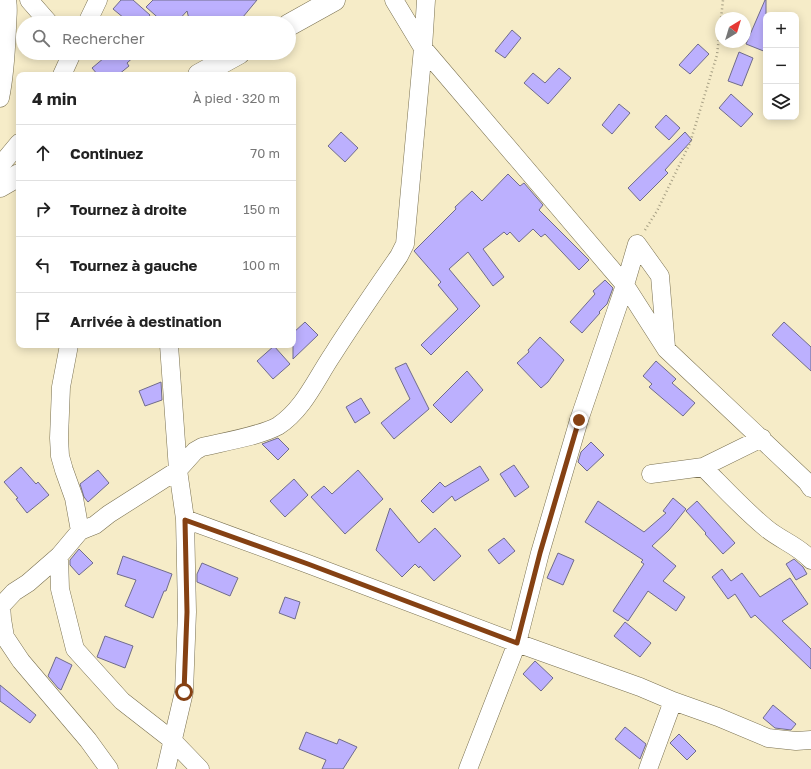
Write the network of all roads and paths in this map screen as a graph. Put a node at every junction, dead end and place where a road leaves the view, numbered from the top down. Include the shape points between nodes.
1 (7, 0) edge
2 (29, 0) edge
3 (98, 0) edge
4 (334, 0) edge
5 (394, 0) edge
6 (426, 0) edge
7 (723, 0) edge
8 (43, 16) edge
9 (90, 16) edge
10 (296, 21) edge
11 (423, 48) junction
12 (69, 60) edge
13 (226, 60) edge
14 (63, 72) edge
15 (204, 72) edge
16 (0, 98) edge
17 (16, 147) edge
18 (0, 166) edge
19 (16, 178) edge
20 (0, 186) edge
21 (637, 244) junction
22 (624, 285) junction
23 (68, 348) edge
24 (169, 348) edge
25 (666, 349) junction
26 (762, 438) junction
27 (702, 467) junction
28 (178, 470) junction
29 (651, 474) dead end
30 (811, 488) edge
31 (185, 520) junction
32 (80, 531) junction
33 (59, 556) junction
34 (811, 560) edge
35 (1, 606) edge
36 (517, 643) junction
37 (673, 701) junction
38 (172, 740) junction
39 (811, 740) edge
40 (109, 769) edge
41 (166, 769) edge
42 (200, 769) edge
43 (468, 769) edge
44 (648, 769) edge

1 - 16 street via 7,52
2 - 8 street
3 - 9 street
4 - 10 main road
5 - 11 street
6 - 11 street
7 - 21 path via 717,55 690,143
11 - 22 street
11 - 28 street via 405,244 399,256 309,393 289,417 265,431 202,447
12 - 14 street
13 - 15 main road
17 - 18 street
19 - 20 main road
21 - 22 street
21 - 25 street via 660,276
22 - 25 street
22 - 36 street via 579,420
23 - 32 street via 61,387 60,456 74,498
24 - 28 street
25 - 26 street
26 - 27 street
26 - 30 street
27 - 29 street
27 - 34 street via 766,528
28 - 31 street
28 - 32 street via 95,525
31 - 36 street
31 - 38 street via 186,666 184,692
32 - 33 street
33 - 35 street via 14,592
33 - 38 street via 60,589 75,649 122,701
35 - 40 street via 5,637 21,661
36 - 37 street
36 - 43 street
37 - 39 street via 768,738
37 - 44 street
38 - 41 street
38 - 42 street

